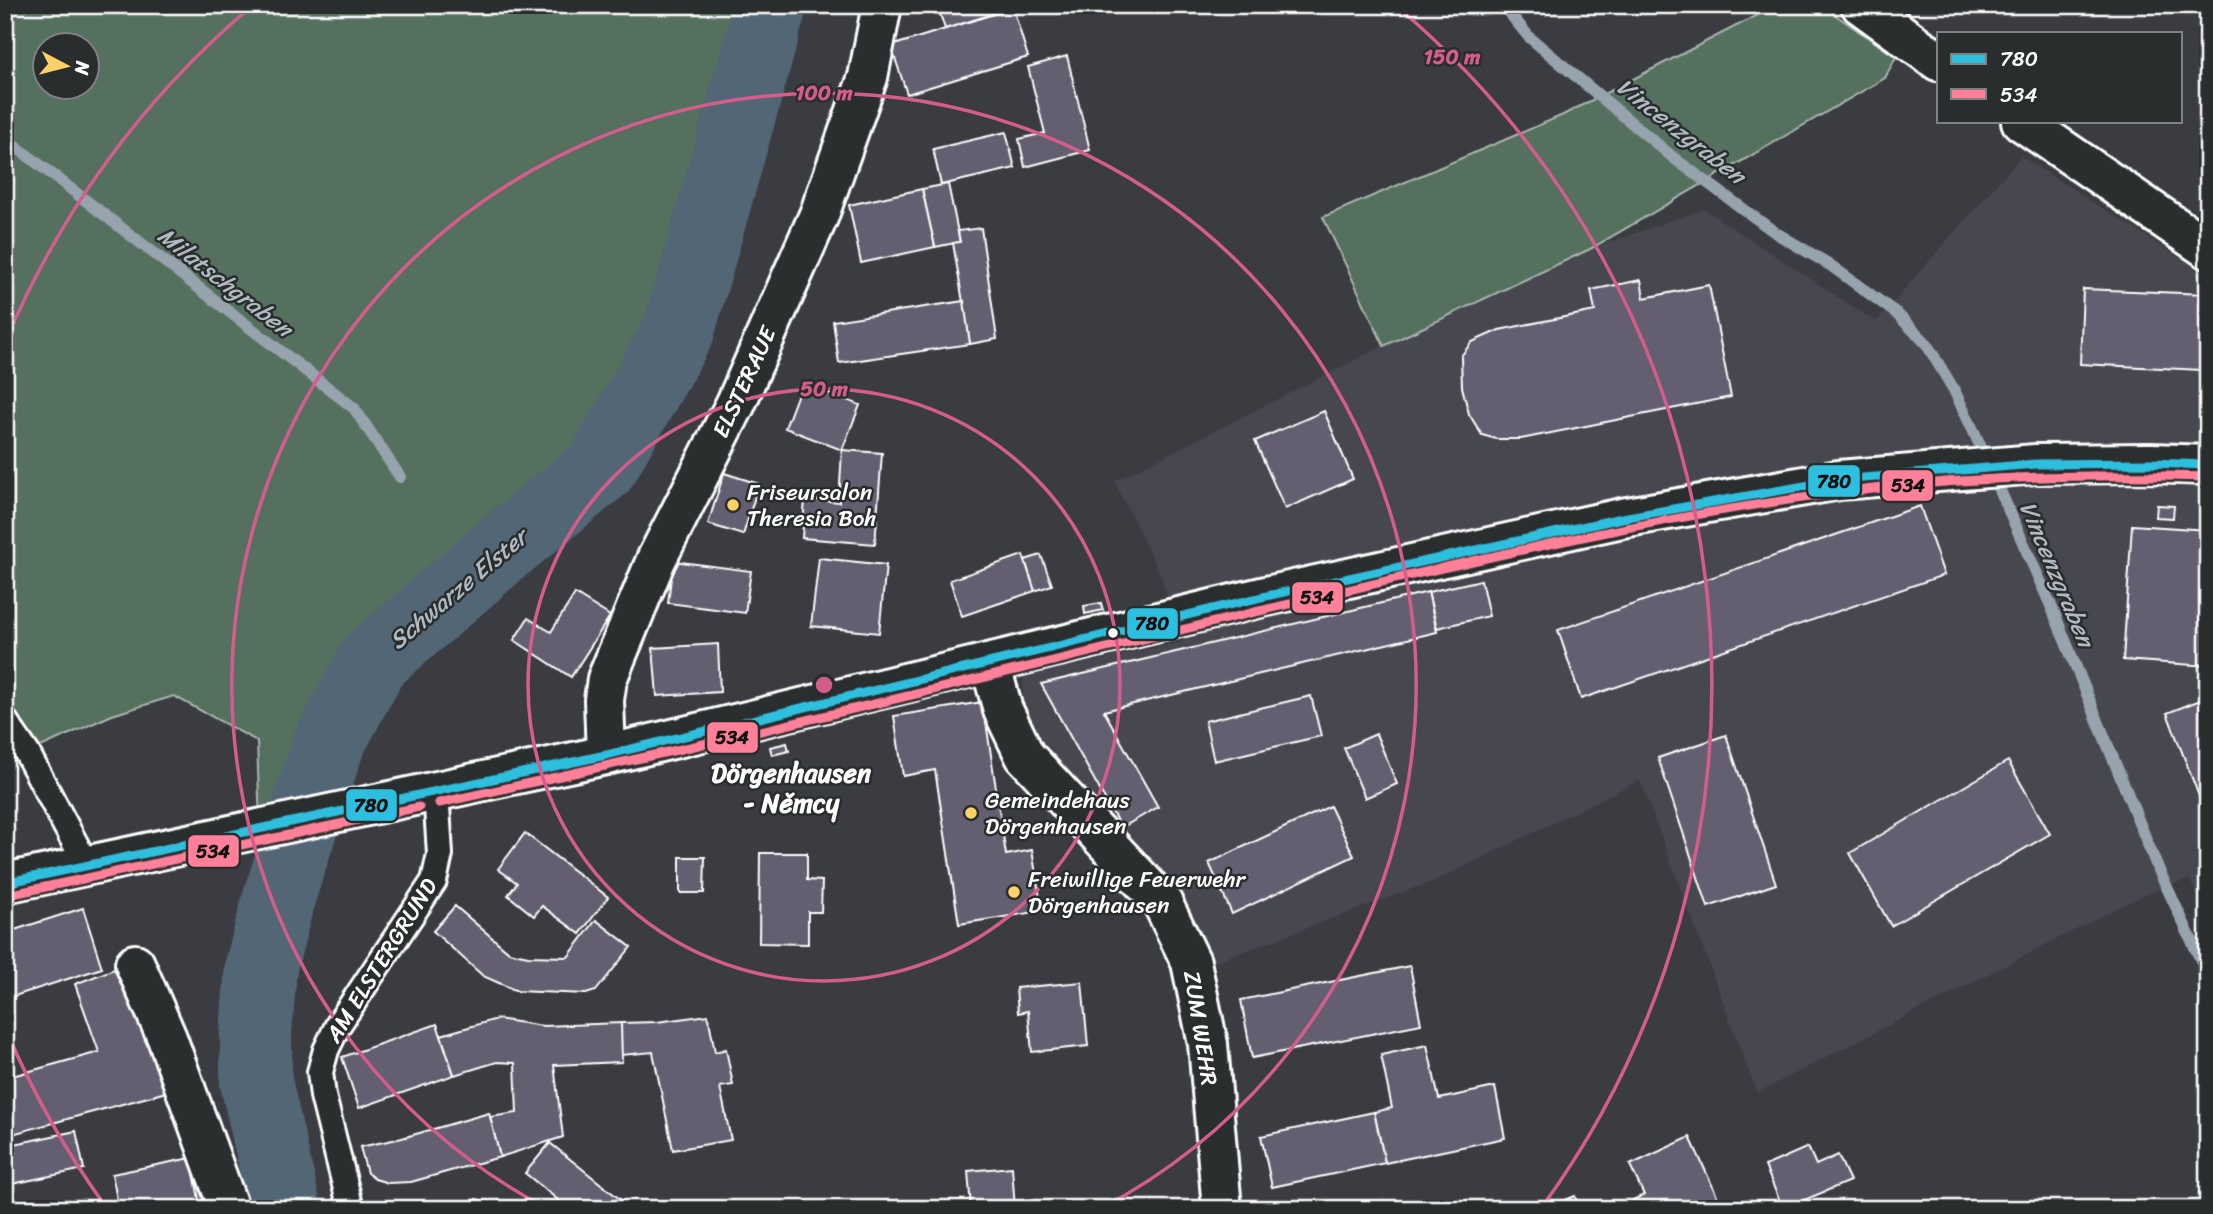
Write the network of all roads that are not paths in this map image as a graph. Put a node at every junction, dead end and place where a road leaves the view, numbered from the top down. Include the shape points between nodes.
1 (882, 5) edge
2 (1861, 5) edge
3 (1937, 60) edge
4 (2022, 122) edge
5 (2208, 249) edge
6 (2208, 465) edge
7 (990, 663) junction
8 (5, 721) edge
9 (607, 755) junction
10 (436, 791) junction
11 (86, 864) junction
12 (5, 883) edge
13 (135, 964) dead end
14 (229, 1209) edge
15 (351, 1209) edge
16 (1222, 1209) edge

1 - 9 main road, ELSTERAUE via 868,77 820,215 736,403 656,560 607,679
2 - 3 main road
4 - 5 main road
6 - 7 main road via 2036,464 1815,484 1622,518 1262,597
7 - 9 main road
7 - 16 main road, ZUM WEHR via 1003,710 1025,756 1162,902 1191,961 1208,1044
8 - 11 lane
9 - 10 main road
10 - 11 main road
10 - 15 lane, AM ELSTERGRUND via 440,854 434,881 338,1024 320,1072
11 - 12 main road
13 - 14 main road

